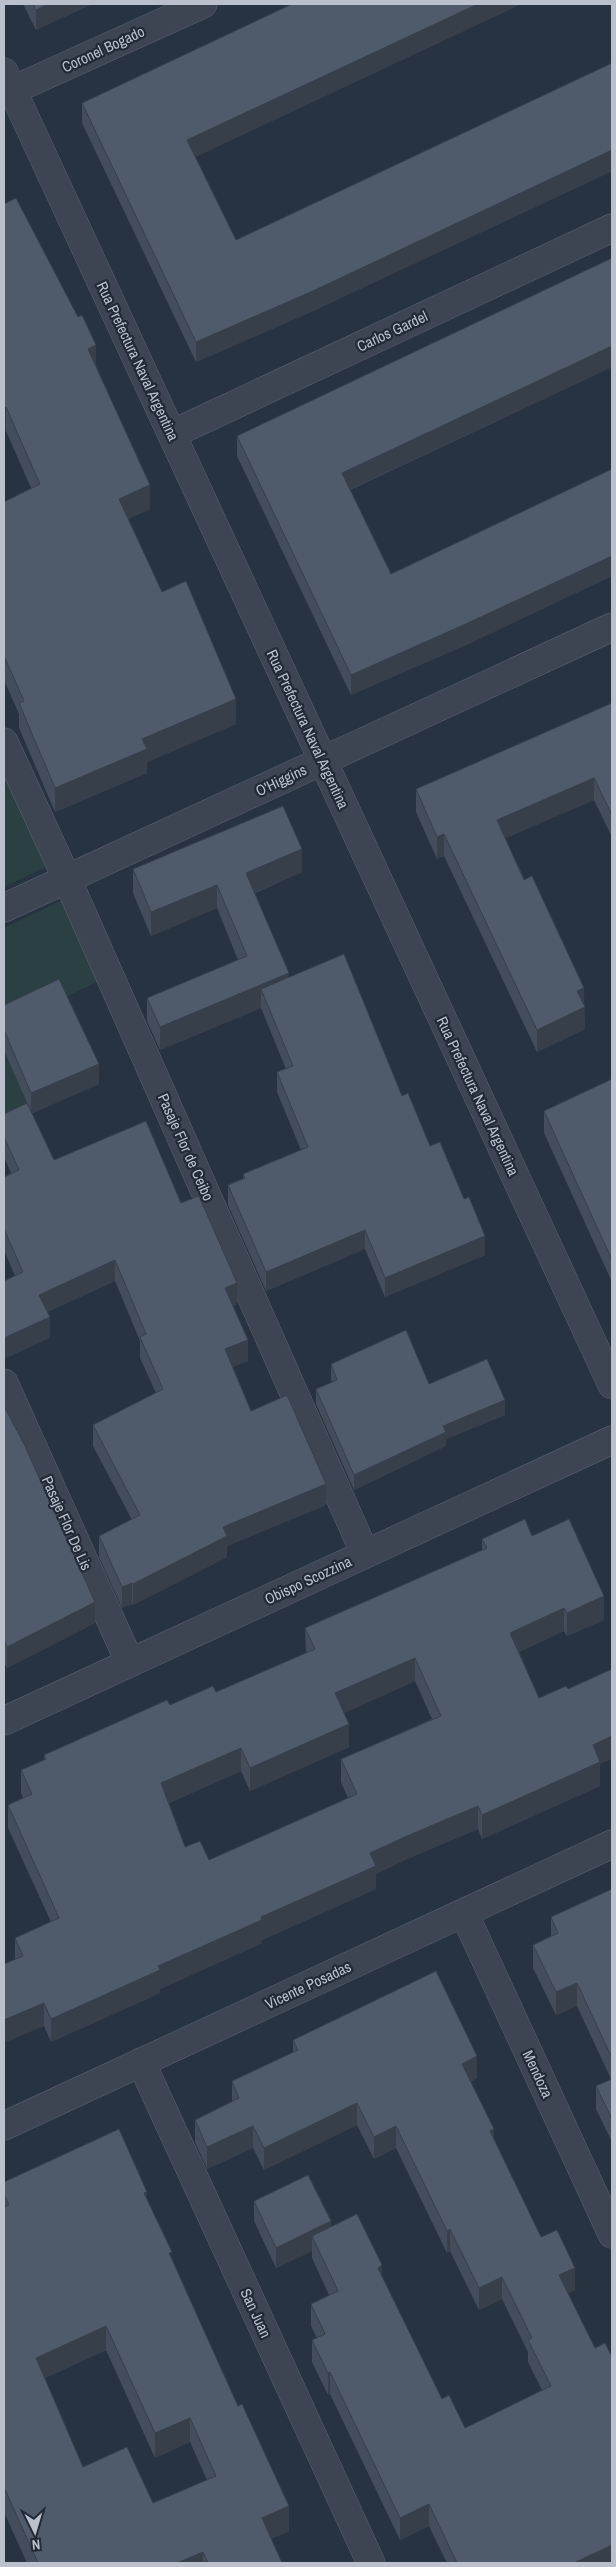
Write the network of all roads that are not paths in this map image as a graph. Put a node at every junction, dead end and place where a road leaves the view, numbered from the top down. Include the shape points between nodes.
1 (203, 4) edge
2 (7, 86) edge
3 (612, 228) edge
4 (172, 434) junction
5 (612, 627) edge
6 (4, 742) edge
7 (323, 761) junction
8 (67, 879) junction
9 (4, 908) edge
10 (4, 1383) edge
11 (612, 1385) edge
12 (612, 1440) edge
13 (365, 1554) junction
14 (130, 1663) junction
15 (4, 1721) edge
16 (612, 1844) edge
17 (464, 1913) junction
18 (141, 2062) junction
19 (4, 2126) edge
20 (612, 2234) edge
21 (371, 2563) edge

1 - 2 street, Coronel Bogado
2 - 4 street, Rua Prefectura Naval Argentina
3 - 4 street, Carlos Gardel
4 - 7 street, Rua Prefectura Naval Argentina
5 - 7 street, O'Higgins
6 - 8 street, Pasaje Flor de Ceibo
7 - 8 street, O'Higgins
7 - 11 street, Rua Prefectura Naval Argentina
8 - 9 street, O'Higgins
8 - 13 street, Pasaje Flor de Ceibo
10 - 14 street, Pasaje Flor De Lis
12 - 13 street, Obispo Scozzina
13 - 14 street, Obispo Scozzina
14 - 15 street, Obispo Scozzina
16 - 17 street, Vicente Posadas
17 - 18 street, Vicente Posadas
17 - 20 street, Mendoza
18 - 19 street, Vicente Posadas
18 - 21 street, San Juan

